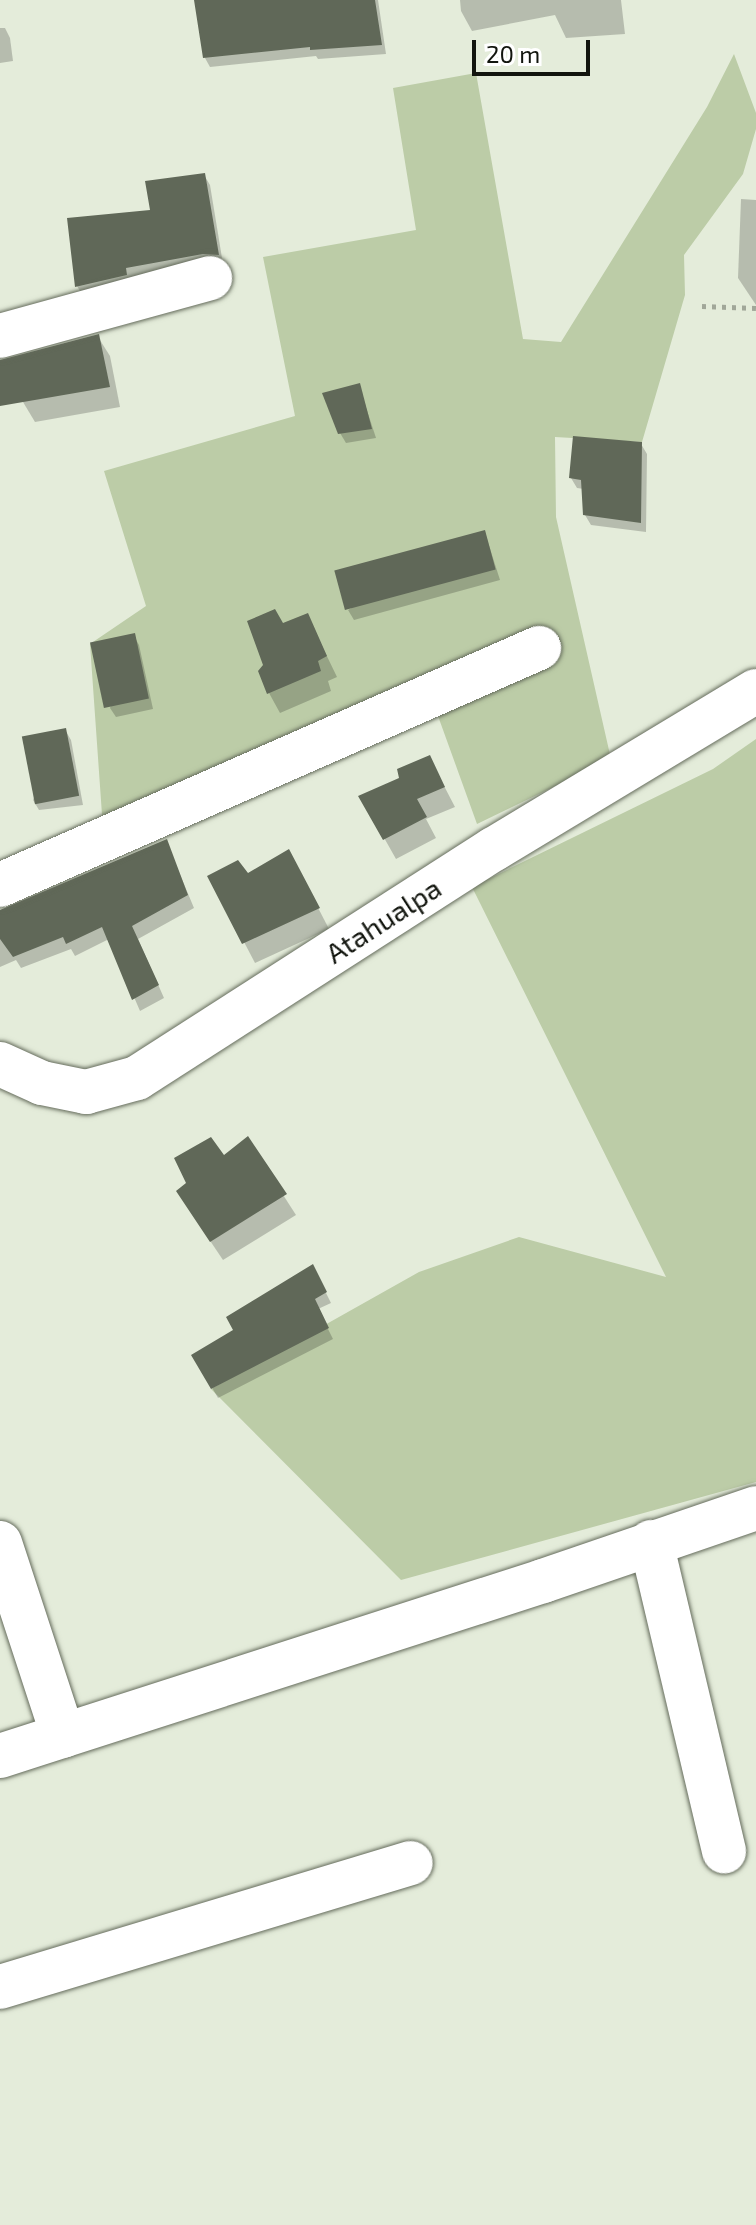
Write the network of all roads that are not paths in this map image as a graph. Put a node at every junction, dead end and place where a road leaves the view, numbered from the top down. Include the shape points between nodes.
1 (210, 278) dead end
2 (0, 336) edge
3 (539, 648) dead end
4 (756, 691) edge
5 (0, 885) edge
6 (0, 1064) edge
7 (756, 1508) edge
8 (651, 1542) junction
9 (0, 1543) edge
10 (63, 1736) junction
11 (0, 1756) edge
12 (724, 1851) dead end
13 (411, 1863) dead end
14 (0, 1987) edge

1 - 2 street
3 - 5 street
4 - 6 street, Atahualpa via 494,849 137,1078 86,1092 42,1083
7 - 8 street
8 - 10 street
8 - 12 street
9 - 10 street
10 - 11 street
13 - 14 street

